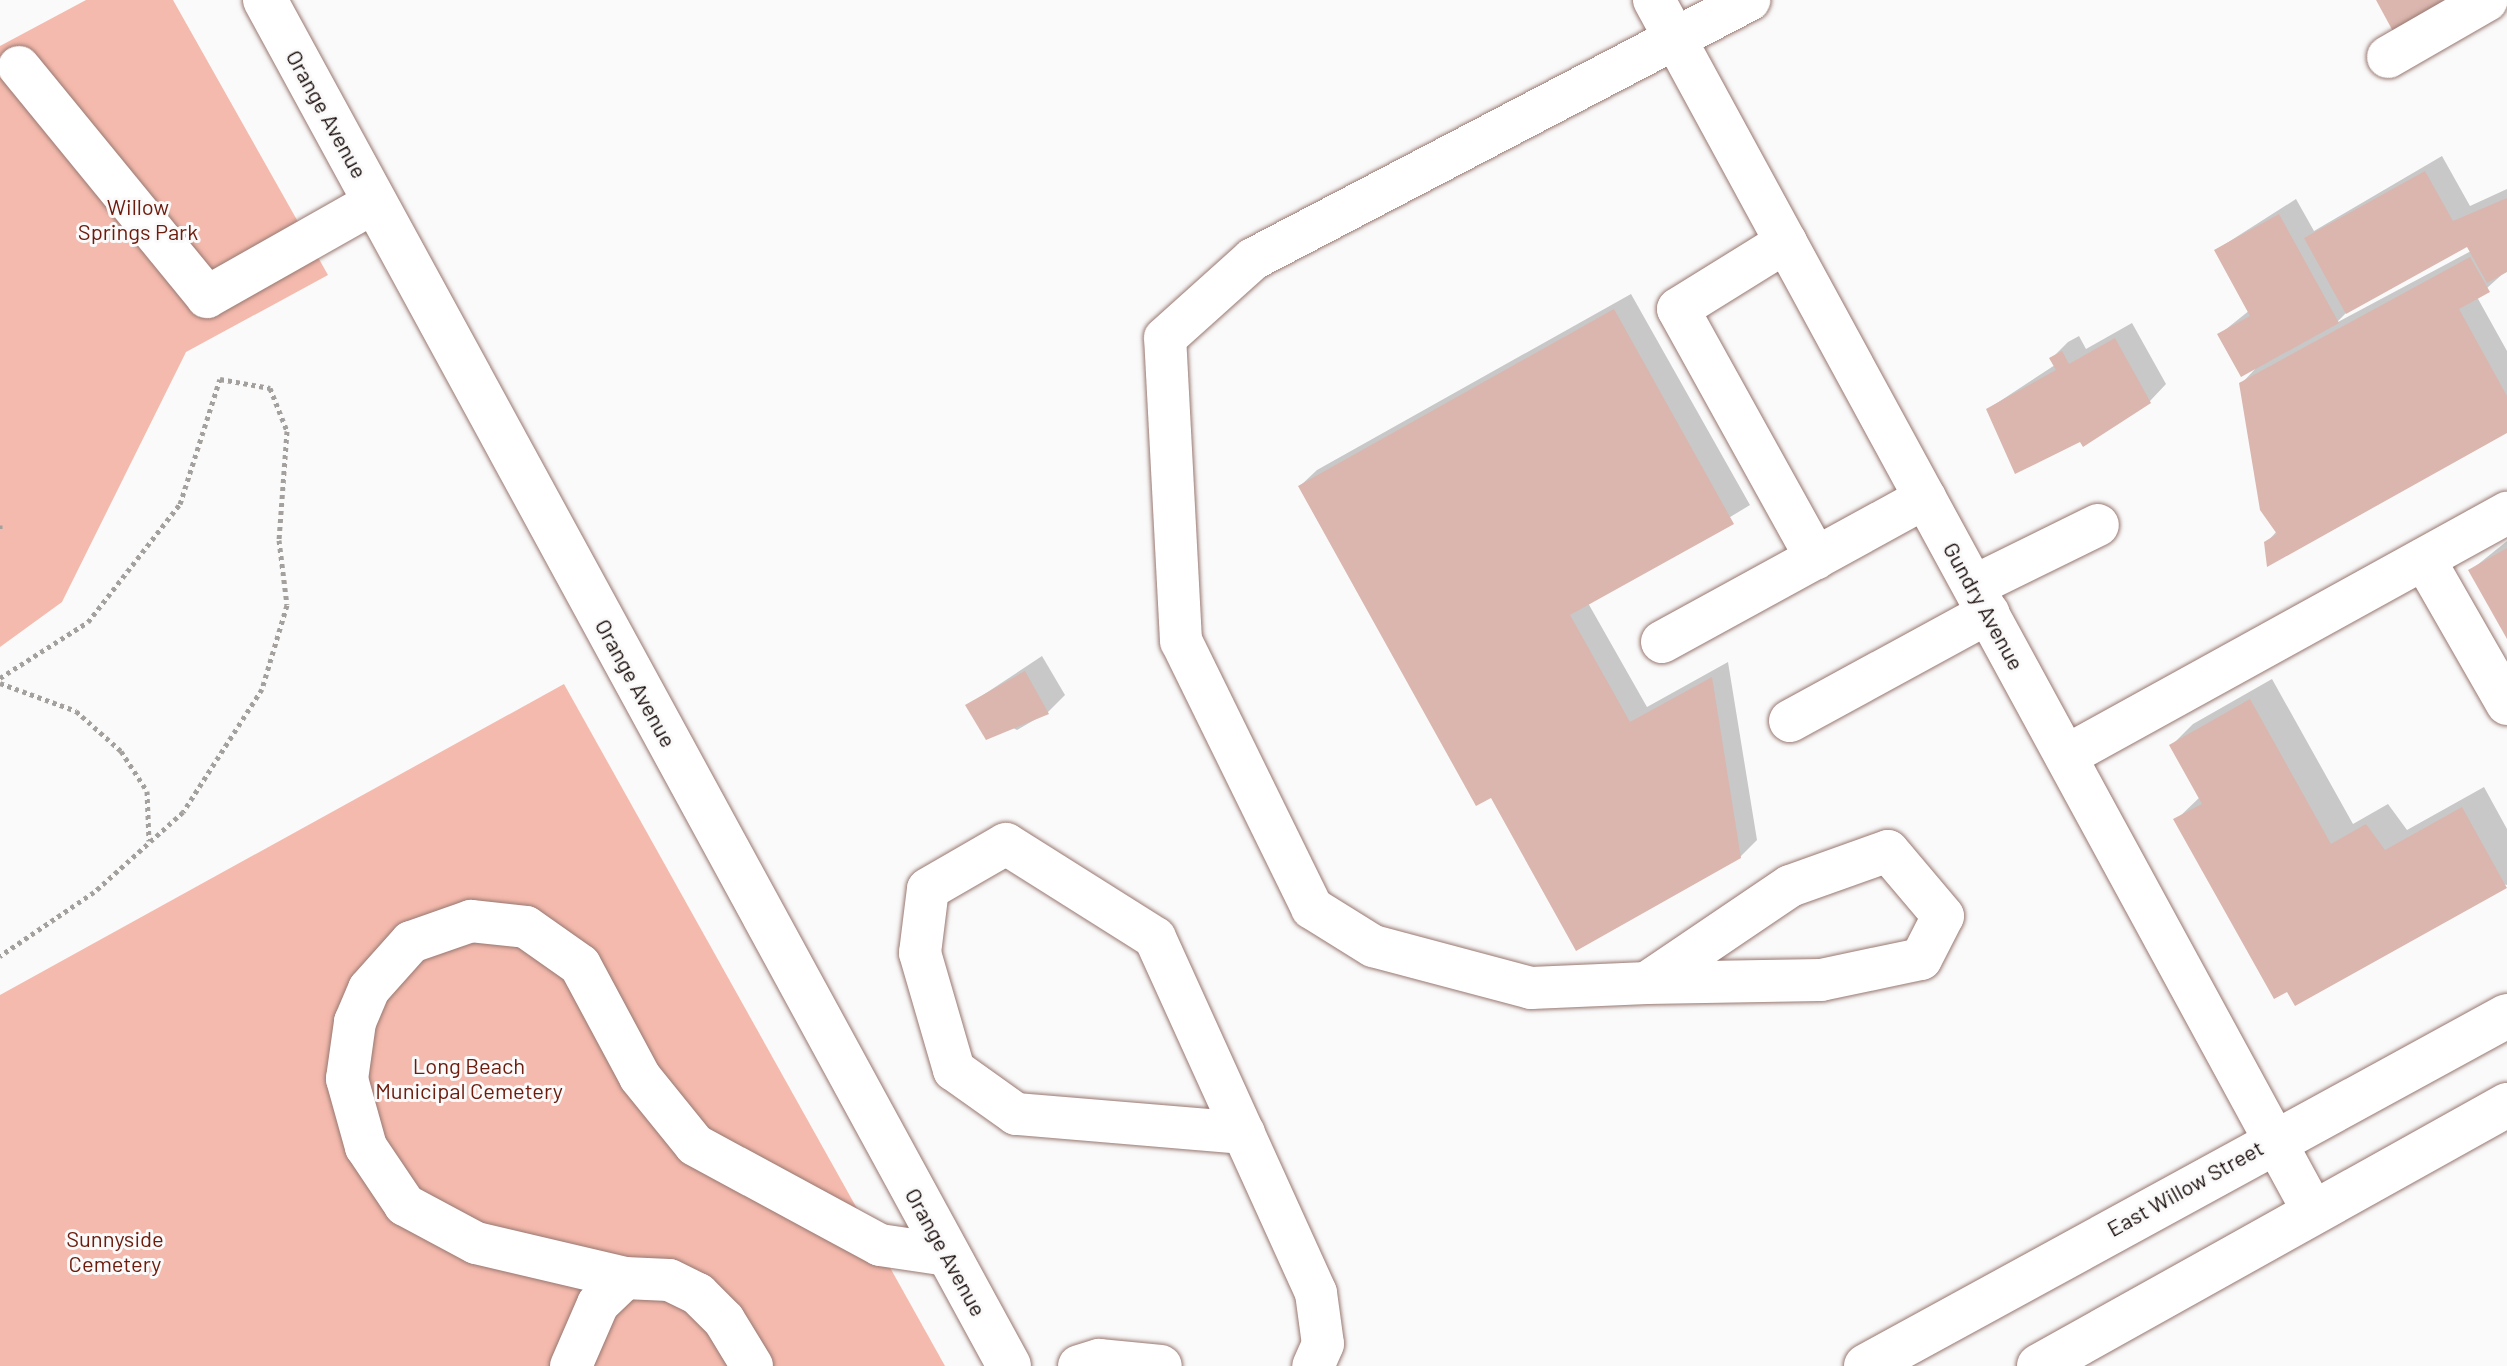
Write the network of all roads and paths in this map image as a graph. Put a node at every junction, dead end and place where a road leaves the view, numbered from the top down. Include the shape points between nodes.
1 (265, 0) edge
2 (1654, 0) edge
3 (1749, 0) edge
4 (2487, 0) edge
5 (1676, 41) junction
6 (2388, 57) dead end
7 (19, 67) dead end
8 (375, 202) junction
9 (1786, 242) junction
10 (1925, 498) junction
11 (2507, 513) edge
12 (0, 525) edge
13 (2098, 525) dead end
14 (0, 532) edge
15 (1816, 558) junction
16 (2424, 559) junction
17 (1981, 599) junction
18 (1662, 642) dead end
19 (0, 680) edge
20 (2507, 704) edge
21 (1790, 721) dead end
22 (2066, 756) junction
23 (149, 842) junction
24 (0, 956) edge
25 (1647, 983) junction
26 (2507, 1016) edge
27 (2507, 1105) edge
28 (1244, 1133) junction
29 (2274, 1138) junction
30 (2314, 1213) junction
31 (947, 1255) junction
32 (625, 1278) junction
33 (571, 1366) edge
34 (752, 1366) edge
35 (1009, 1366) edge
36 (1079, 1366) edge
37 (1161, 1366) edge
38 (1313, 1366) edge
39 (1866, 1366) edge
40 (2039, 1366) edge

1 - 8 main road, Orange Avenue
2 - 5 street, Gundry Avenue
3 - 5 street
4 - 6 street
5 - 9 street, Gundry Avenue
5 - 25 street via 1253,259 1165,338 1181,641 1312,908 1373,946 1531,988
7 - 8 street via 207,297
8 - 31 main road, Orange Avenue
9 - 10 street, Gundry Avenue
9 - 15 street via 1678,309
10 - 15 street
10 - 17 street, Gundry Avenue
11 - 16 street
12 - 14 path
13 - 17 street
15 - 18 street
16 - 20 street
16 - 22 street
17 - 21 street
17 - 22 street, Gundry Avenue
19 - 23 path via 76,711 121,751 147,791
19 - 23 path via 88,622 180,504 220,379 270,388 287,431 279,540 287,605 262,689 183,812
22 - 29 street, Gundry Avenue
23 - 24 path via 94,892
25 - 25 street via 1821,980 1921,959 1943,916 1888,851 1790,886
26 - 29 main road, East Willow Street
27 - 30 main road
28 - 28 street via 1155,938 1006,844 928,889 920,953 954,1070 1016,1114
28 - 38 street via 1316,1293 1323,1344
29 - 30 street, Gundry Avenue
29 - 39 main road, East Willow Street
30 - 40 main road
31 - 32 street via 880,1245 695,1145 640,1077 580,965 526,927 471,921 411,942 369,989 355,1022 347,1079 356,1123 388,1184 405,1205 476,1243
31 - 35 main road, Orange Avenue
32 - 33 street via 598,1304
32 - 34 street via 669,1280 698,1294
36 - 37 street via 1099,1360

